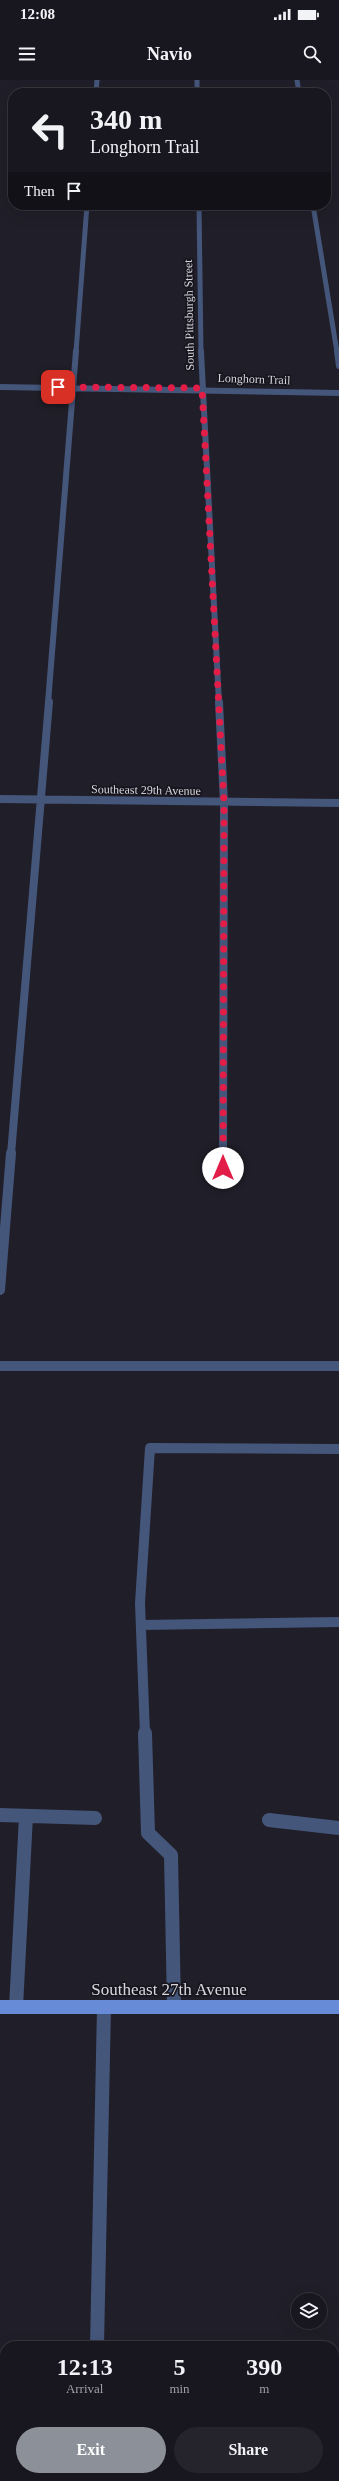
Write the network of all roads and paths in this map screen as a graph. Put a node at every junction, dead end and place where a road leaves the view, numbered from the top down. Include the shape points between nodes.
1 (87, 210) edge
2 (199, 210) edge
3 (314, 210) edge
4 (339, 366) edge
5 (0, 387) edge
6 (72, 387) junction
7 (202, 388) junction
8 (339, 393) edge
9 (0, 798) edge
10 (41, 799) junction
11 (224, 803) junction
12 (339, 803) edge
13 (223, 1168) dead end
14 (0, 1290) edge
15 (0, 1366) edge
16 (339, 1366) edge
17 (339, 1450) edge
18 (339, 1622) edge
19 (141, 1626) junction
20 (0, 1816) edge
21 (26, 1816) junction
22 (95, 1818) dead end
23 (269, 1820) dead end
24 (339, 1828) edge
25 (0, 2007) edge
26 (16, 2007) junction
27 (104, 2007) junction
28 (174, 2007) junction
29 (339, 2007) edge
30 (97, 2341) edge

1 - 6 street
2 - 7 street, South Pittsburgh Street
3 - 4 street
5 - 6 street, Longhorn Trail
6 - 7 street, Longhorn Trail
6 - 10 street
7 - 8 street, Longhorn Trail
7 - 11 street, South Pittsburgh Street
9 - 10 street, Southeast 29th Avenue
10 - 11 street, Southeast 29th Avenue
10 - 14 street
11 - 12 street, Southeast 29th Avenue
11 - 13 street, South Pittsburgh Street
15 - 16 street
17 - 19 street via 150,1448 140,1603
18 - 19 street
19 - 28 street via 148,1833 171,1855
20 - 21 street
21 - 22 street
21 - 26 street
23 - 24 street
25 - 26 main road, Southeast 27th Avenue
26 - 27 main road, Southeast 27th Avenue
27 - 28 main road, Southeast 27th Avenue
27 - 30 street
28 - 29 main road, Southeast 27th Avenue

